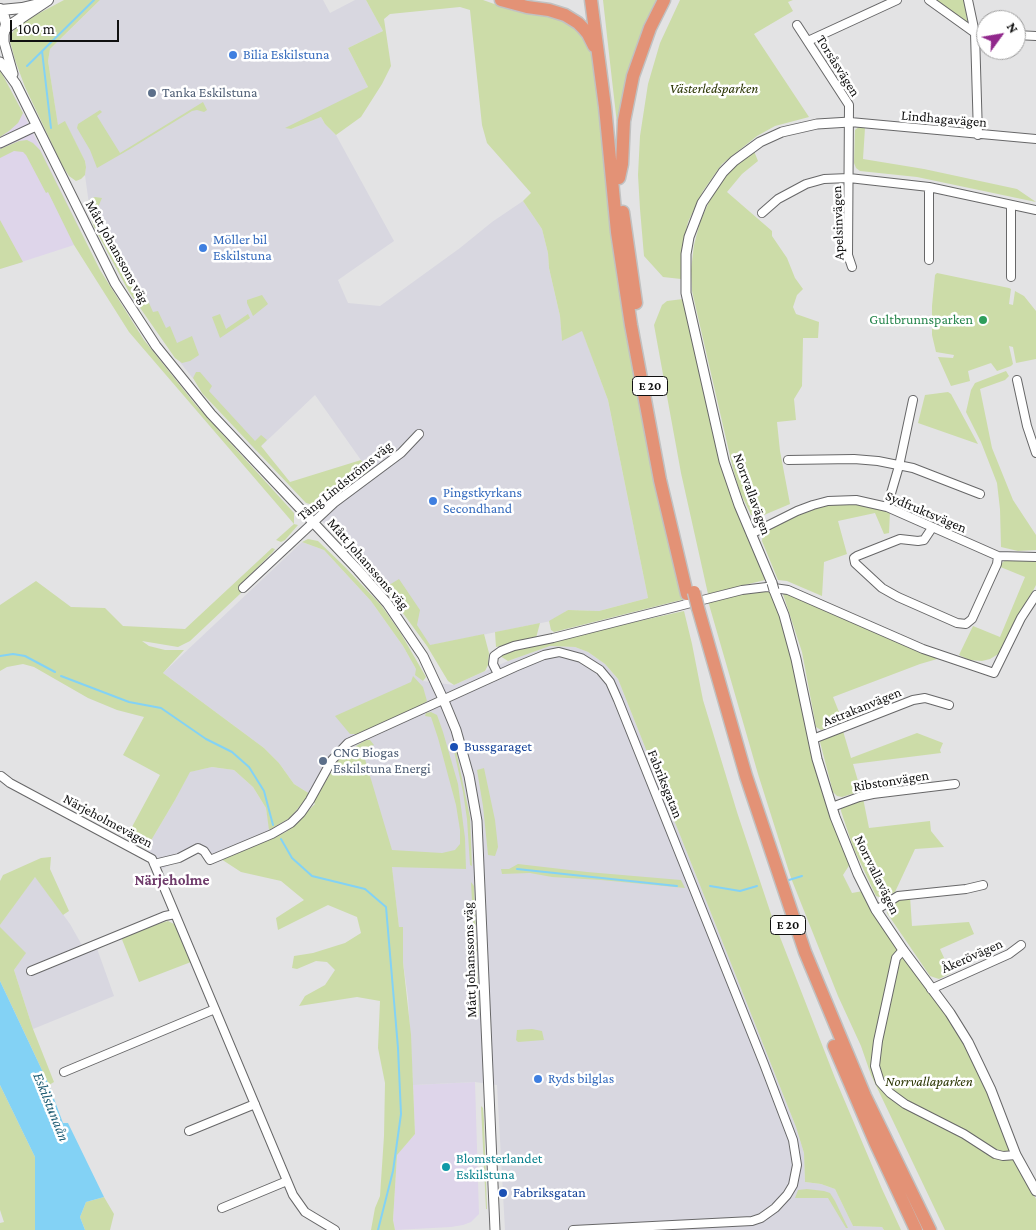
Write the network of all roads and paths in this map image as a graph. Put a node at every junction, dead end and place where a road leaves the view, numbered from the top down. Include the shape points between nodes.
1 (501, 0) edge
2 (591, 0) edge
3 (596, 0) edge
4 (664, 0) edge
5 (897, 0) edge
6 (929, 0) edge
7 (968, 0) edge
8 (46, 1) edge
9 (1, 10) edge
10 (797, 25) dead end
11 (3, 33) edge
12 (975, 33) junction
13 (808, 41) junction
14 (599, 60) junction
15 (0, 62) edge
16 (16, 84) junction
17 (850, 122) junction
18 (36, 126) junction
19 (978, 135) junction
20 (1036, 138) edge
21 (0, 143) edge
22 (619, 178) junction
23 (849, 178) junction
24 (929, 187) junction
25 (1012, 205) junction
26 (1036, 210) edge
27 (762, 213) dead end
28 (929, 260) dead end
29 (852, 267) dead end
30 (1011, 277) dead end
31 (1018, 380) dead end
32 (913, 400) dead end
33 (419, 434) dead end
34 (1036, 453) edge
35 (788, 460) dead end
36 (899, 466) junction
37 (980, 494) dead end
38 (887, 507) junction
39 (313, 522) junction
40 (932, 528) junction
41 (751, 534) junction
42 (998, 556) junction
43 (1036, 558) edge
44 (243, 588) dead end
45 (691, 593) junction
46 (1036, 595) edge
47 (695, 609) junction
48 (498, 674) junction
49 (444, 700) junction
50 (949, 705) dead end
51 (813, 739) junction
52 (1, 776) dead end
53 (955, 784) dead end
54 (832, 807) junction
55 (154, 864) junction
56 (983, 885) dead end
57 (876, 910) junction
58 (175, 914) junction
59 (1021, 945) dead end
60 (903, 950) junction
61 (32, 971) dead end
62 (932, 988) junction
63 (215, 1009) junction
64 (64, 1072) dead end
65 (255, 1104) junction
66 (189, 1131) dead end
67 (1016, 1155) junction
68 (287, 1181) junction
69 (1036, 1191) edge
70 (222, 1208) dead end
71 (335, 1230) edge
72 (495, 1230) edge
73 (573, 1230) edge
74 (916, 1230) edge
75 (930, 1230) edge

1 - 14 highway, E 20 via 572,18 588,34
2 - 14 highway, E 20
3 - 22 highway, E 20
4 - 22 highway, E 20 via 633,76 624,121
5 - 13 street
6 - 12 street
7 - 12 street
8 - 9 main road
8 - 11 main road
9 - 11 main road via 6,20
10 - 13 street, Torsåsvägen
11 - 16 street, Mått Johanssons väg
12 - 19 street
13 - 17 street, Torsåsvägen via 846,99
14 - 45 highway, E 20 via 629,316 660,480
15 - 16 street, Mått Johanssons väg
16 - 18 street, Mått Johanssons väg
17 - 19 street, Lindhagavägen
17 - 23 street, Apelsinvägen
17 - 41 street, Norrvallavägen via 793,129 760,142 743,154 712,186 689,237 684,270 689,310 724,460
18 - 21 street
18 - 39 street, Mått Johanssons väg via 115,283 151,339 201,403
19 - 20 street, Lindhagavägen
22 - 45 highway, E 20 via 652,396
23 - 24 street, Apelsinvägen
23 - 27 street, Apelsinvägen via 806,184 787,193
23 - 29 street, Apelsinvägen via 848,255
24 - 25 street, Apelsinvägen
24 - 28 street
25 - 26 street, Apelsinvägen
25 - 30 street
31 - 34 street
32 - 36 street
33 - 39 street, Tång Lindströms väg via 401,453
35 - 36 street via 865,459
36 - 37 street
36 - 38 street
38 - 40 street, Sydfruktsvägen
38 - 41 street, Sydfruktsvägen via 856,500 828,501 797,511
39 - 44 street, Tång Lindströms väg
39 - 49 street, Mått Johanssons väg via 396,616 423,656
40 - 42 street, Sydfruktsvägen
40 - 42 street via 924,540 900,539 857,556 854,563 882,588 898,597 966,624 972,619
41 - 51 street, Norrvallavägen via 790,635
42 - 43 street, Sydfruktsvägen
45 - 47 highway, E 20, bridge
46 - 48 street via 994,673 923,649 788,590 767,587 742,590 514,646 494,656 493,664
47 - 74 highway, E 20 via 742,788 796,949 846,1075
47 - 75 highway, E 20 via 805,952 864,1096
48 - 49 street, Fabriksgatan
48 - 73 street, Fabriksgatan via 559,652 594,665 610,682 764,1064 797,1156 793,1186 787,1195 775,1208 752,1221
49 - 55 street, Fabriksgatan via 348,743 332,760 301,814 272,834 210,860 198,848 179,858
49 - 72 street, Mått Johanssons väg via 468,771 477,821
50 - 51 street, Astrakanvägen via 924,698 913,700
51 - 54 street, Norrvallavägen
52 - 55 street, Närjeholmevägen via 148,856
53 - 54 street, Ribstonvägen via 873,794
54 - 57 street, Norrvallavägen via 854,865
55 - 58 street, Närjeholmevägen
56 - 57 street via 898,896
57 - 60 street, Norrvallavägen
58 - 61 street
58 - 63 street, Närjeholmevägen
59 - 62 street, Åkerövägen via 1009,954
60 - 62 street, Norrvallavägen
60 - 67 street via 896,958 878,1041 875,1066 880,1082 906,1104 995,1154
62 - 67 street, Norrvallavägen via 980,1064
63 - 64 street
63 - 65 street, Närjeholmevägen
65 - 66 street
65 - 68 street, Närjeholmevägen
67 - 69 street, Norrvallavägen
68 - 70 street
68 - 71 street, Närjeholmevägen via 305,1212

